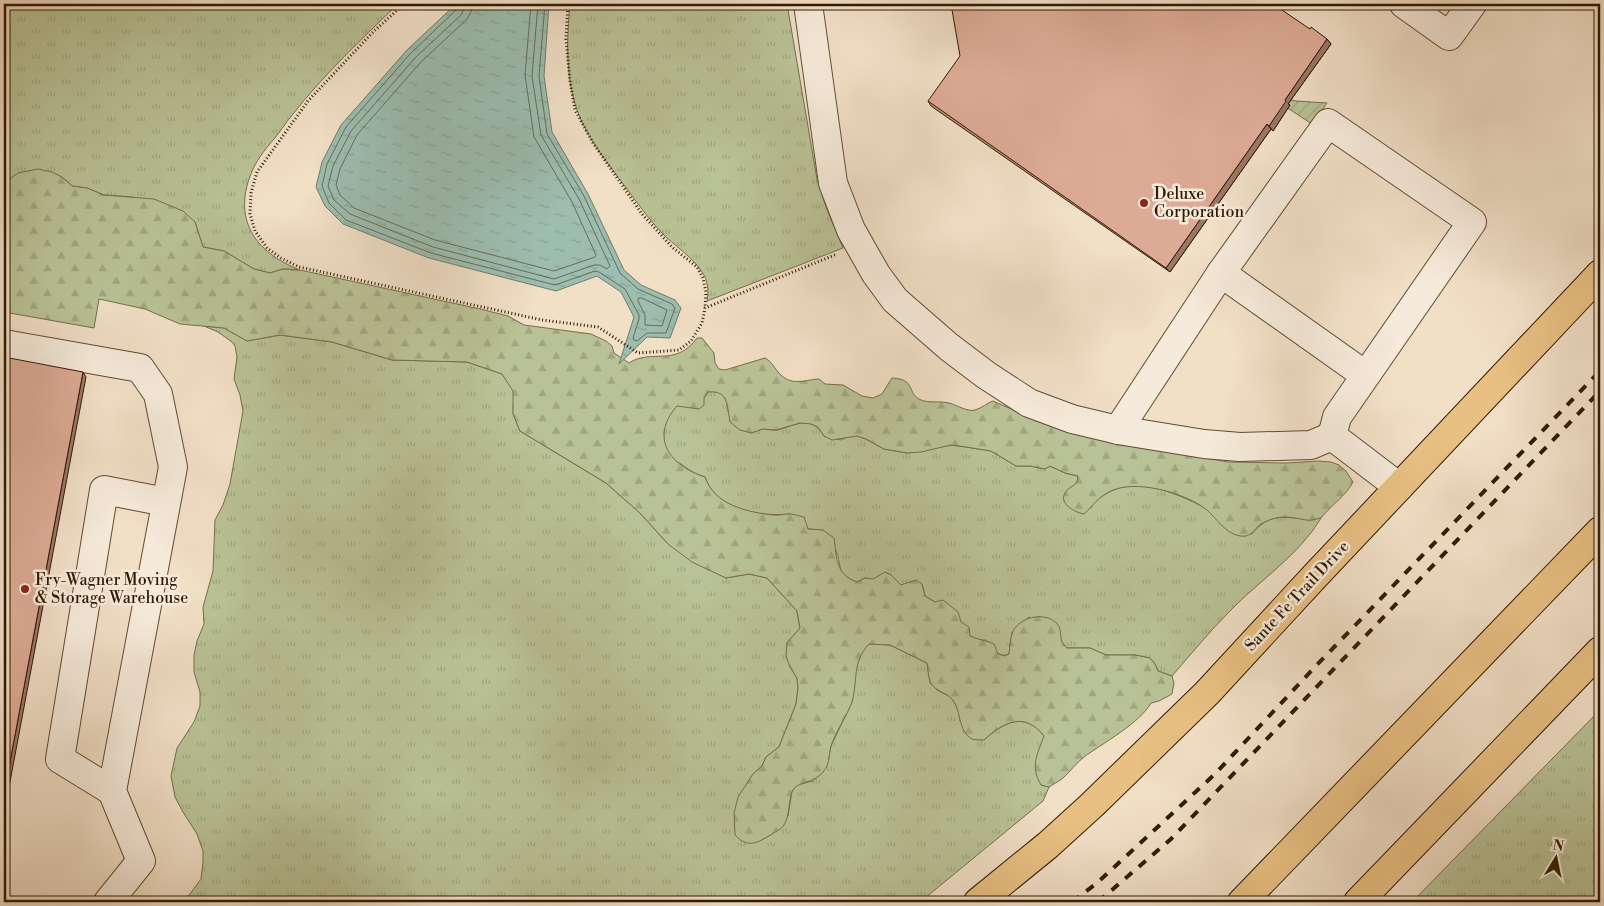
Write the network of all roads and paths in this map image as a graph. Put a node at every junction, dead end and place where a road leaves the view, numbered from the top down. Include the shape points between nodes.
1 (404, 4) edge
2 (568, 4) edge
3 (808, 4) edge
4 (1404, 4) edge
5 (1472, 4) edge
6 (844, 251) dead end
7 (1221, 273) junction
8 (1600, 274) edge
9 (706, 308) junction
10 (4, 344) edge
11 (1365, 376) junction
12 (1118, 430) junction
13 (1332, 436) junction
14 (1399, 486) junction
15 (166, 502) junction
16 (1600, 531) edge
17 (1600, 651) edge
18 (112, 791) junction
19 (108, 902) edge
20 (978, 902) edge
21 (1242, 902) edge
22 (1358, 902) edge

1 - 9 path via 308,101 257,172 250,214 255,231 267,248 299,267 542,320 598,327 638,353 679,350 691,341 702,324
2 - 9 path via 566,38 575,110 592,143 642,214 672,247 696,267 703,278
3 - 12 street via 833,183 850,230 876,274 895,300 920,323 993,380 1051,412
4 - 5 street via 1449,36
6 - 9 path
7 - 11 street
7 - 11 street via 1328,123 1472,222
7 - 12 street
8 - 14 main road, Sante Fe Trail Drive
10 - 15 street via 140,368 158,394 173,467
11 - 13 street via 1337,417
12 - 13 street via 1240,447 1311,444
13 - 14 street
14 - 20 main road, Sante Fe Trail Drive via 1207,693 1092,805
15 - 18 street
15 - 18 street via 104,490 60,759
16 - 21 main road
17 - 22 main road
18 - 19 street via 141,862

